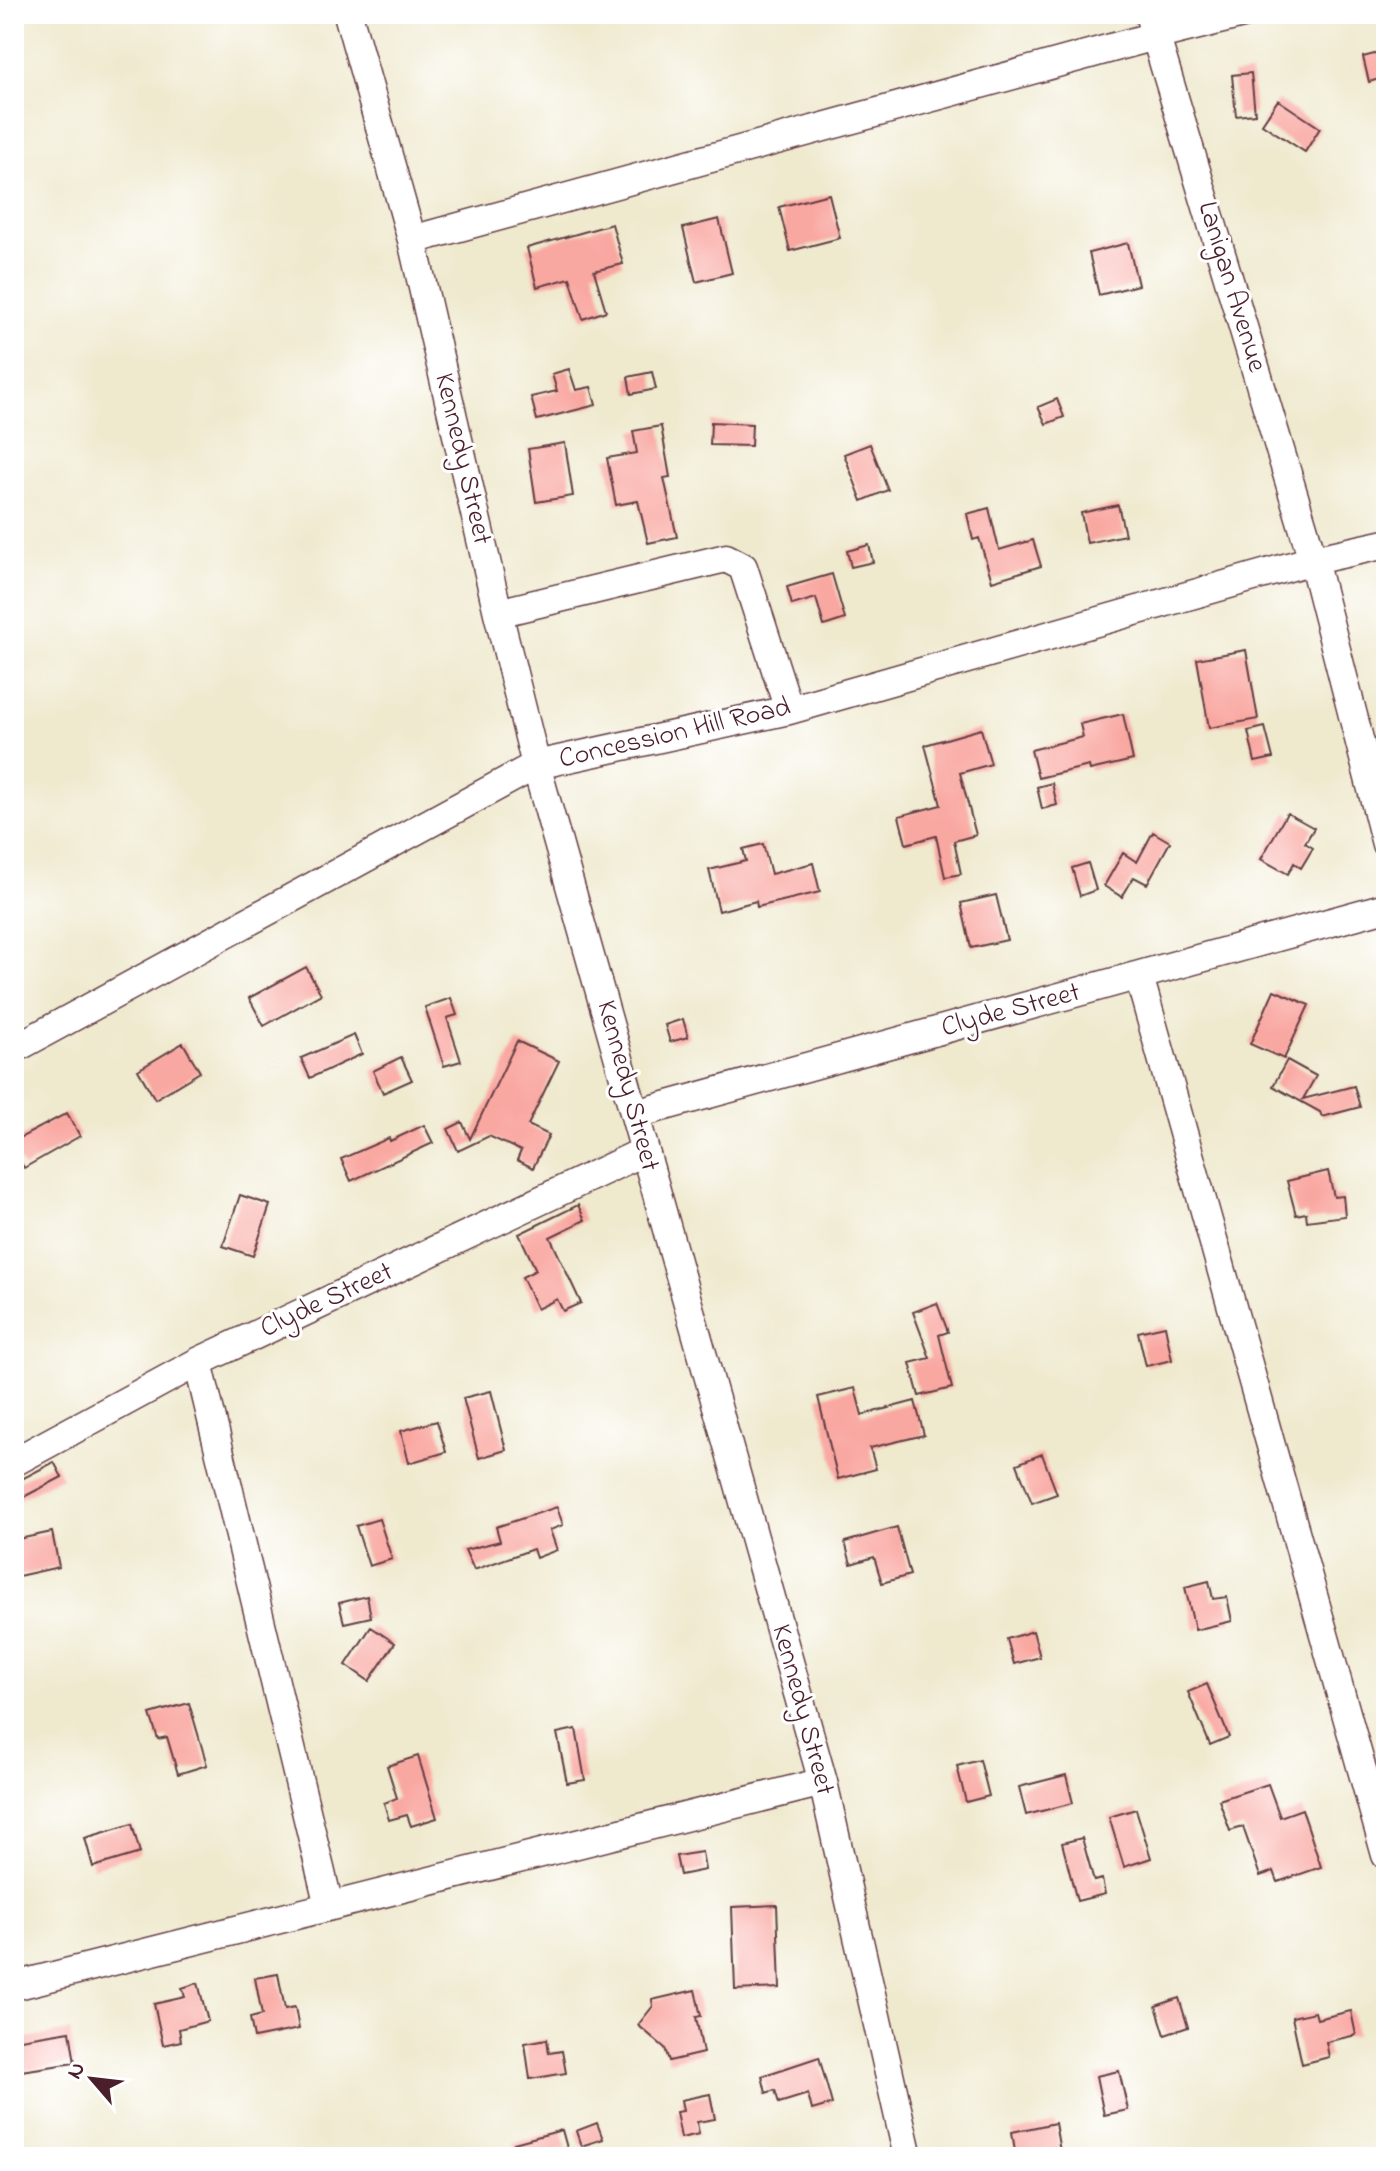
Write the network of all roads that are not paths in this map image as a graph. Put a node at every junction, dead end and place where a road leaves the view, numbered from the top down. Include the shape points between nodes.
1 (348, 14) edge
2 (1243, 14) edge
3 (1152, 25) edge
4 (412, 240) junction
5 (1386, 544) edge
6 (1313, 560) junction
7 (498, 613) junction
8 (789, 710) junction
9 (536, 765) junction
10 (1386, 844) edge
11 (1386, 907) edge
12 (1139, 976) junction
13 (14, 1049) edge
14 (636, 1114) junction
15 (645, 1151) junction
16 (198, 1362) junction
17 (14, 1462) edge
18 (823, 1782) junction
19 (1386, 1855) edge
20 (329, 1906) junction
21 (14, 1986) edge
22 (908, 2157) edge

1 - 4 street, Kennedy Street
2 - 3 street
3 - 4 street
3 - 6 street, Lanigan Avenue
4 - 7 street, Kennedy Street
5 - 6 street, Concession Hill Road
6 - 8 street, Concession Hill Road
6 - 10 street, Lanigan Avenue
7 - 8 street via 726,558 743,567
7 - 9 street, Kennedy Street
8 - 9 street, Concession Hill Road
9 - 13 street, Concession Hill Road
9 - 14 street, Kennedy Street
11 - 12 street, Clyde Street
12 - 14 street, Clyde Street
12 - 19 street
14 - 15 street, Kennedy Street
15 - 16 street, Clyde Street
15 - 18 street, Kennedy Street
16 - 17 street, Clyde Street
16 - 20 street
18 - 20 street
18 - 22 street, Kennedy Street
20 - 21 street

